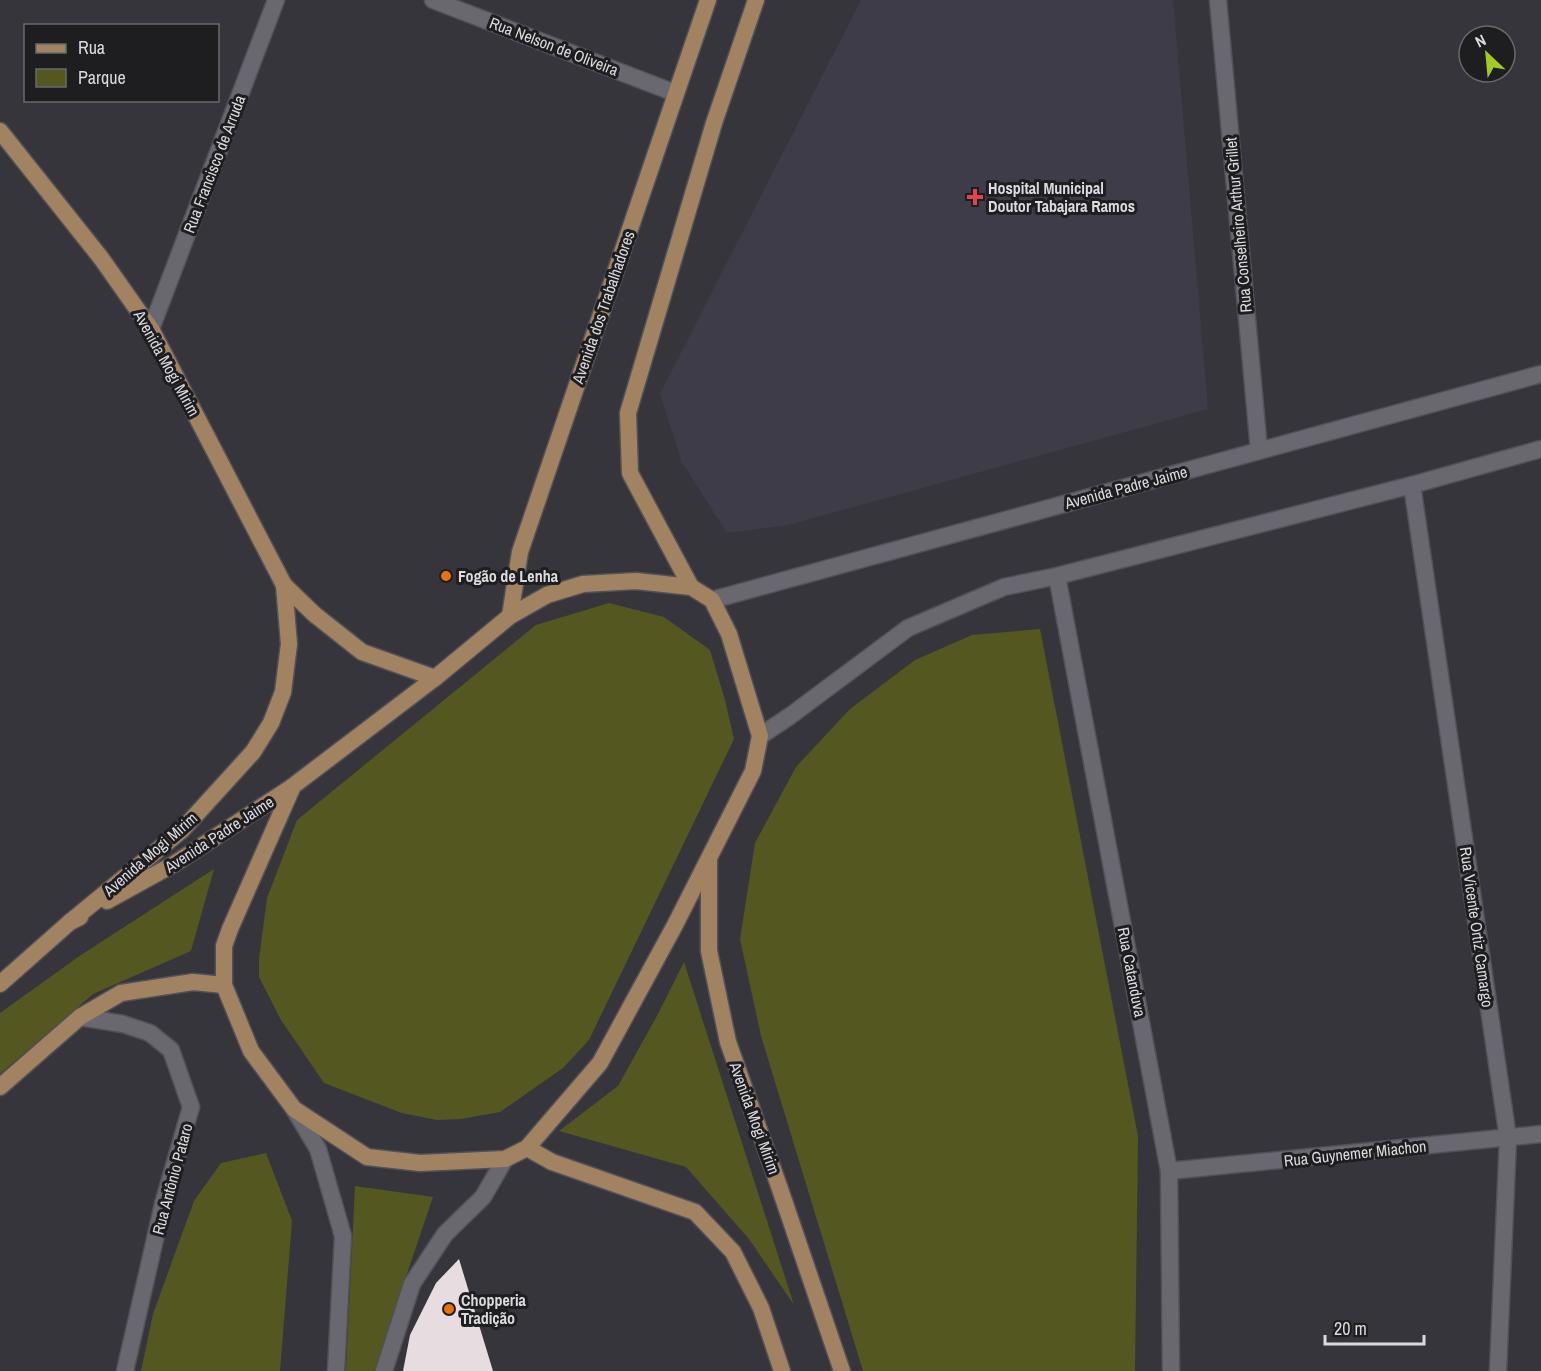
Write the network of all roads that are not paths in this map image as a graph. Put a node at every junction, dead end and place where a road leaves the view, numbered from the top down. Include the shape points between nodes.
1 (276, 0) edge
2 (432, 0) edge
3 (708, 0) edge
4 (756, 0) edge
5 (1218, 0) edge
6 (675, 93) junction
7 (0, 131) edge
8 (151, 328) junction
9 (1541, 374) edge
10 (1541, 449) edge
11 (1259, 450) junction
12 (1413, 484) junction
13 (1057, 576) junction
14 (284, 585) junction
15 (691, 587) junction
16 (712, 600) junction
17 (510, 616) junction
18 (435, 678) junction
19 (760, 736) junction
20 (292, 786) junction
21 (708, 856) junction
22 (70, 922) junction
23 (0, 984) edge
24 (224, 985) junction
25 (80, 1017) junction
26 (0, 1087) edge
27 (294, 1109) junction
28 (1541, 1134) edge
29 (1508, 1138) junction
30 (526, 1148) junction
31 (505, 1159) junction
32 (1169, 1171) junction
33 (125, 1371) edge
34 (336, 1371) edge
35 (384, 1371) edge
36 (782, 1371) edge
37 (842, 1371) edge
38 (1171, 1371) edge
39 (1498, 1371) edge

1 - 8 street, Rua Francisco de Arruda
2 - 6 street, Rua Nelson de Oliveira
3 - 6 main road, Avenida dos Trabalhadores
4 - 15 main road via 714,123 628,413 630,473
5 - 11 street, Rua Conselheiro Arthur Grillet
6 - 17 main road, Avenida dos Trabalhadores via 520,552
7 - 8 main road, Avenida Mogi Mirim
8 - 14 main road, Avenida Mogi Mirim
9 - 11 street, Avenida Padre Jaime
10 - 12 street
11 - 16 street, Avenida Padre Jaime
12 - 13 street
12 - 29 street, Rua Vicente Ortiz Camargo
13 - 19 street via 1004,587 908,628
13 - 32 street, Rua Catanduva
14 - 18 main road, Avenida Mogi Mirim via 362,651
14 - 22 main road, Avenida Mogi Mirim via 289,644 283,692 271,723 253,752 182,830
15 - 16 main road
15 - 17 main road, Avenida Padre Jaime via 636,581 584,584 547,595
16 - 19 main road via 729,634
17 - 18 main road, Avenida Padre Jaime
18 - 20 main road, Avenida Padre Jaime
19 - 21 main road via 753,771
20 - 22 main road, Avenida Padre Jaime via 174,864
20 - 24 main road via 230,929 225,946
21 - 30 main road via 600,1063
21 - 37 main road, Avenida Mogi Mirim via 709,951 728,1042
22 - 23 main road, Avenida Padre Jaime
24 - 25 main road via 193,982 122,993
24 - 27 main road via 251,1051
25 - 26 main road
25 - 33 street, Rua Antônio Pataro via 150,1033 171,1050 191,1107 163,1204
27 - 31 main road via 367,1157 420,1163
27 - 34 street via 318,1149 343,1236
28 - 29 street, Rua Guynemer Miachon
29 - 32 street, Rua Guynemer Miachon
29 - 39 street, Rua Vicente Ortiz Camargo
30 - 31 main road
30 - 36 main road via 552,1162 695,1212 733,1252 761,1308
31 - 35 street via 483,1197 445,1234 412,1284
32 - 38 street, Rua Catanduva

